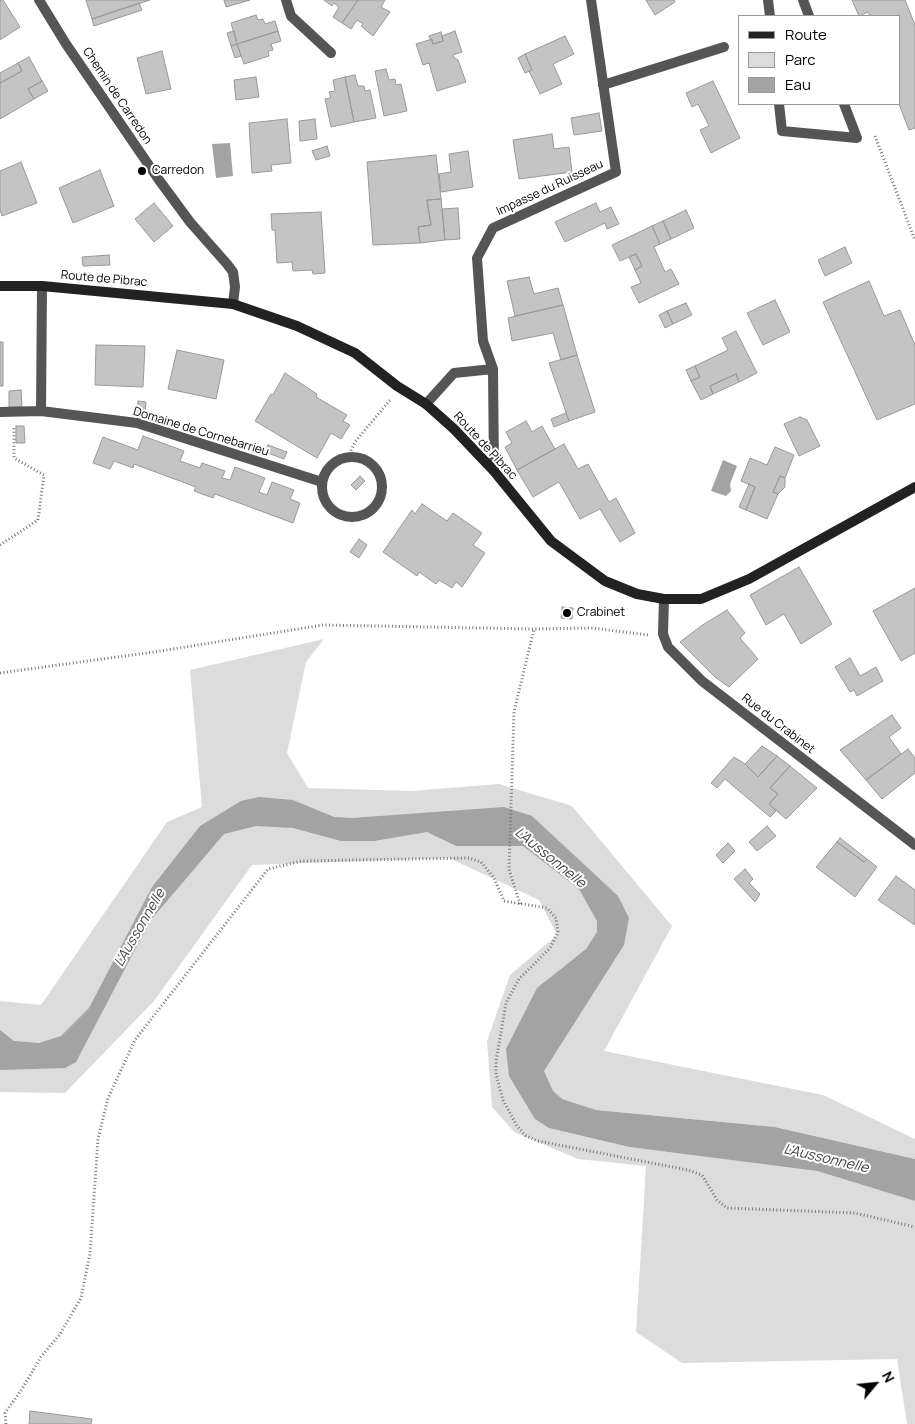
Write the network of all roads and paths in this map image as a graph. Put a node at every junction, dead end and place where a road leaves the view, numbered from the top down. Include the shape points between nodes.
1 (39, 0) edge
2 (286, 0) edge
3 (591, 0) edge
4 (768, 0) edge
5 (803, 0) edge
6 (770, 15) edge
7 (809, 15) edge
8 (724, 47) dead end
9 (331, 53) dead end
10 (603, 85) junction
11 (779, 105) edge
12 (844, 105) edge
13 (872, 128) dead end
14 (915, 240) edge
15 (0, 286) edge
16 (42, 286) junction
17 (233, 304) junction
18 (493, 368) junction
19 (397, 386) junction
20 (426, 404) junction
21 (0, 412) edge
22 (14, 412) junction
23 (41, 412) junction
24 (348, 458) junction
25 (494, 471) junction
26 (322, 482) junction
27 (915, 487) edge
28 (0, 545) edge
29 (664, 599) junction
30 (534, 629) junction
31 (663, 634) junction
32 (0, 673) edge
33 (915, 845) edge
34 (520, 904) junction
35 (915, 1227) edge
36 (6, 1424) edge

1 - 17 street, Chemin de Carredon via 158,180 230,268 235,287
2 - 9 street via 291,16
3 - 10 street, Impasse du Ruisseau
4 - 6 street
5 - 7 street
8 - 10 street
10 - 18 street, Impasse du Ruisseau via 616,172 493,228 476,258 483,341
11 - 12 street via 782,132 857,138
13 - 14 path
15 - 16 main road, Route de Pibrac
16 - 17 main road, Route de Pibrac
16 - 23 street
17 - 19 main road, Route de Pibrac via 296,326 355,354
18 - 20 street via 454,373
18 - 25 street, Impasse du Ruisseau
19 - 20 main road, Route de Pibrac
19 - 24 path via 388,403 355,442
20 - 25 main road, Route de Pibrac
21 - 22 street, Domaine de Cornebarrieu
22 - 23 street, Domaine de Cornebarrieu
22 - 28 path via 14,458 44,474 38,520
23 - 26 street, Domaine de Cornebarrieu via 137,423
24 - 26 street via 327,470
24 - 26 street via 360,458 379,474 382,486 380,499 372,509 362,516 337,514 328,506
25 - 29 main road, Route de Pibrac via 551,541 605,581 637,594
27 - 29 main road, Route de Pibrac via 749,579 700,599
29 - 31 street
30 - 31 path via 593,628
30 - 32 path via 323,626
30 - 34 path via 514,712 508,869
31 - 33 street, Rue du Crabinet via 668,647 702,681
34 - 35 path via 547,908 556,918 558,932 550,948 519,979 506,1003 496,1061 496,1074 504,1100 526,1136 688,1170 702,1175 717,1200 728,1208 855,1213
34 - 36 path via 504,901 494,878 481,862 470,858 302,861 268,869 135,1040 108,1098 98,1139 90,1254 81,1298 5,1413

